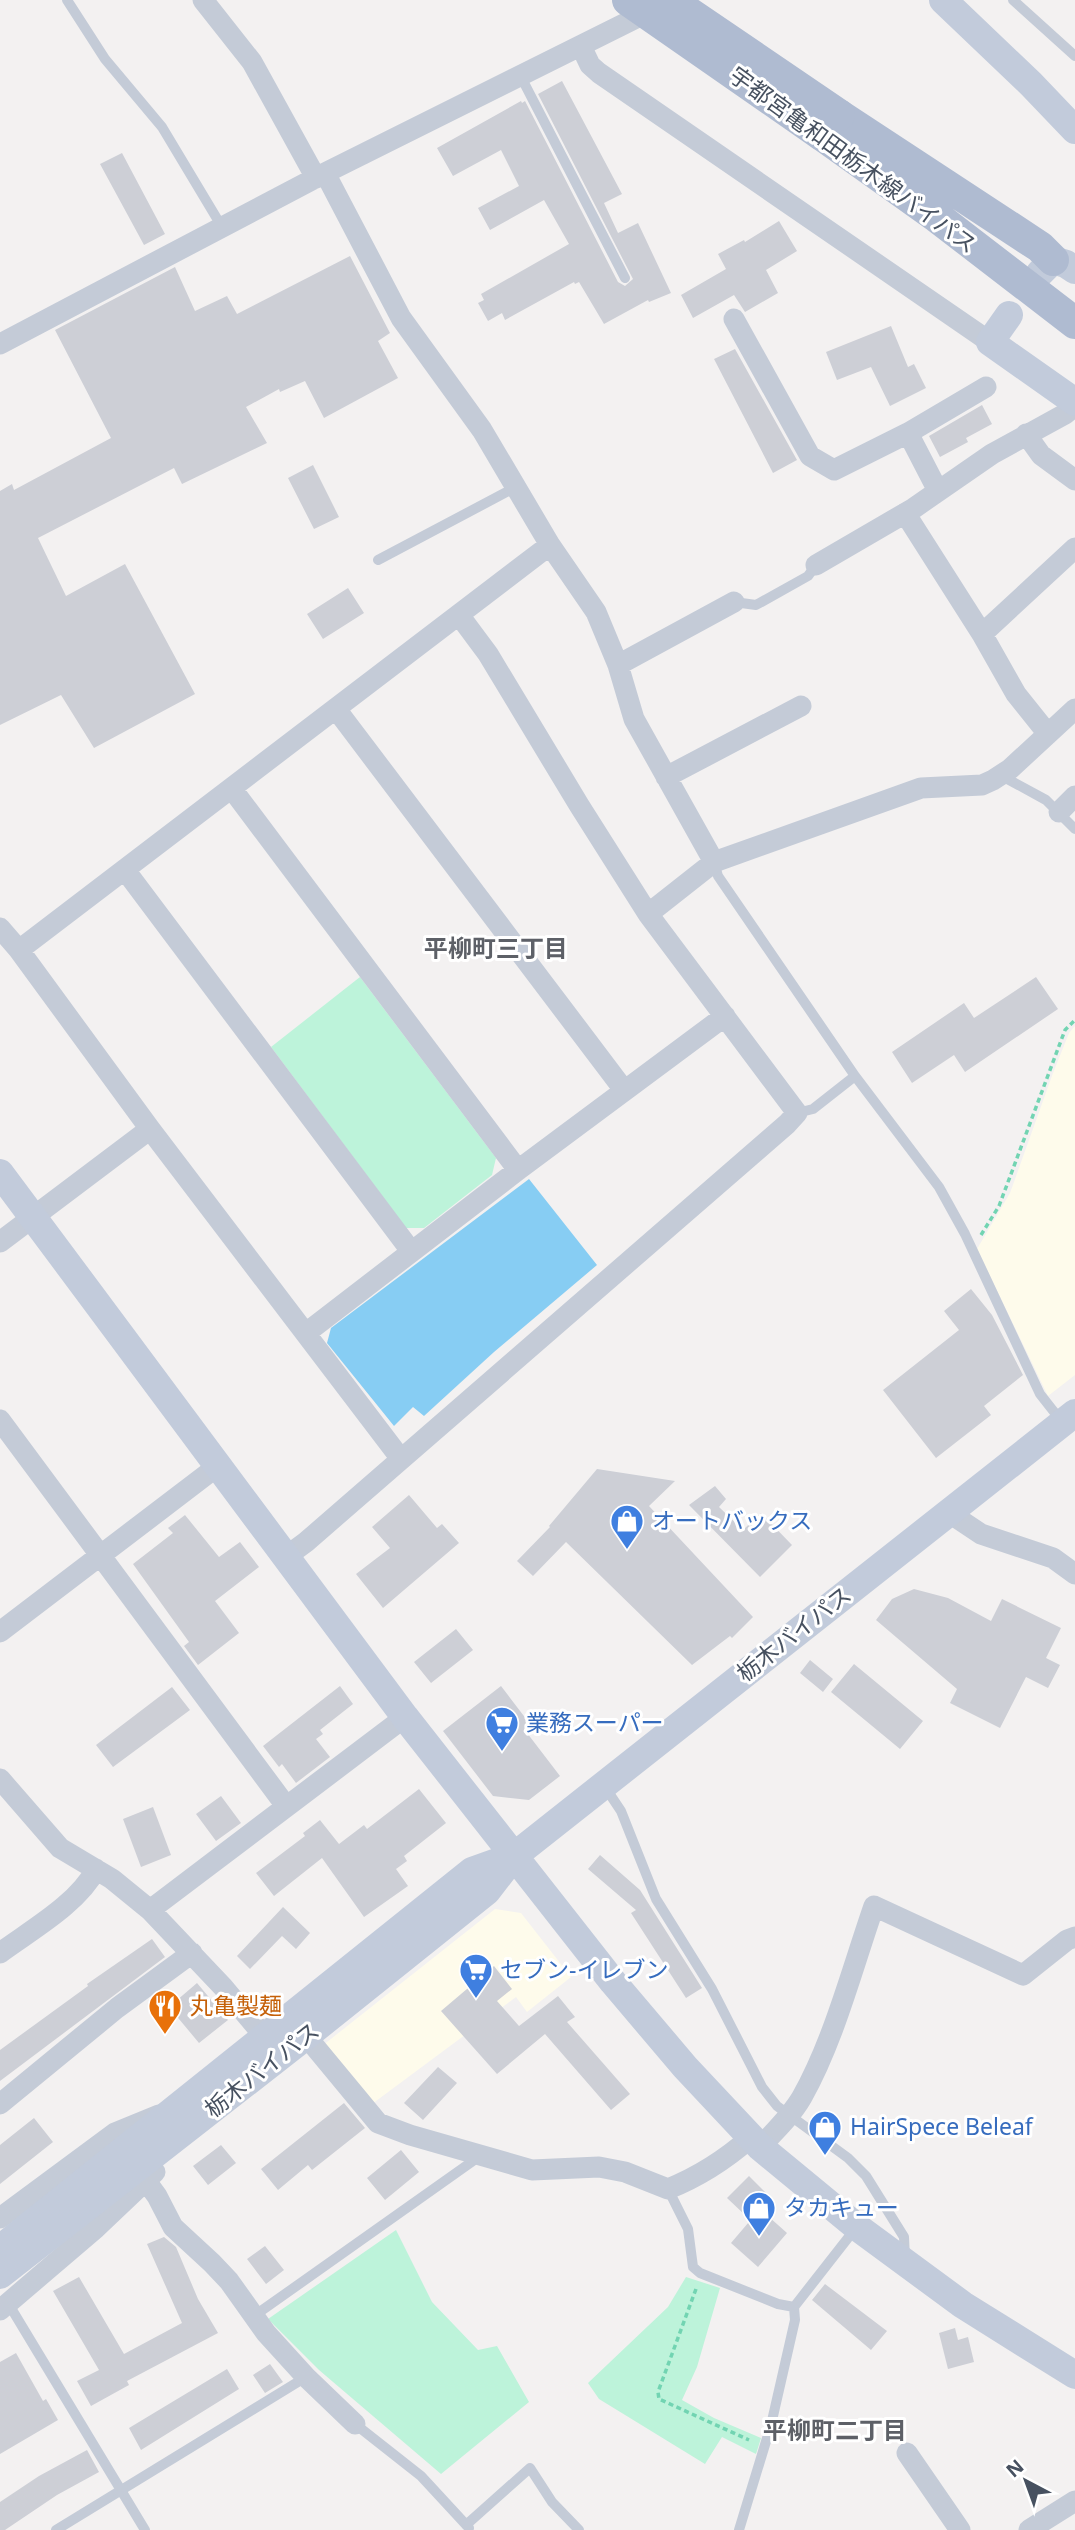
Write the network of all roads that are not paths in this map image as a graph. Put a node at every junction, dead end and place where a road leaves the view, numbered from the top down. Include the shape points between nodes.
1 (67, 0) edge
2 (202, 0) edge
3 (628, 0) edge
4 (672, 0) edge
5 (943, 0) edge
6 (1013, 0) edge
7 (580, 46) junction
8 (1075, 56) edge
9 (520, 75) junction
10 (830, 125) junction
11 (1075, 130) edge
12 (321, 175) junction
13 (222, 227) junction
14 (1056, 268) edge
15 (625, 278) dead end
16 (1009, 315) dead end
17 (734, 319) dead end
18 (1075, 323) edge
19 (990, 342) junction
20 (0, 344) edge
21 (986, 387) dead end
22 (1075, 404) edge
23 (908, 433) junction
24 (1026, 434) junction
25 (1075, 480) edge
26 (516, 487) junction
27 (938, 491) junction
28 (905, 513) junction
29 (550, 545) junction
30 (1075, 548) edge
31 (378, 560) dead end
32 (816, 565) joint
33 (734, 602) joint
34 (459, 615) junction
35 (982, 634) junction
36 (618, 665) junction
37 (801, 706) dead end
38 (336, 709) junction
39 (1075, 709) edge
40 (1048, 734) junction
41 (1002, 776) junction
42 (666, 777) junction
43 (232, 789) junction
44 (1075, 796) edge
45 (1059, 812) junction
46 (1075, 829) edge
47 (715, 862) junction
48 (125, 870) junction
49 (648, 914) junction
50 (0, 929) edge
51 (19, 950) junction
52 (725, 1016) junction
53 (855, 1076) junction
54 (624, 1090) junction
55 (797, 1114) junction
56 (150, 1129) junction
57 (518, 1170) junction
58 (0, 1173) edge
59 (33, 1217) junction
60 (0, 1242) edge
61 (411, 1251) junction
62 (306, 1333) junction
63 (1069, 1418) edge
64 (3, 1429) edge
65 (401, 1459) junction
66 (219, 1465) junction
67 (948, 1512) junction
68 (102, 1556) junction
69 (287, 1556) junction
70 (1075, 1574) edge
71 (0, 1632) edge
72 (405, 1717) junction
73 (0, 1779) edge
74 (603, 1784) junction
75 (286, 1806) junction
76 (514, 1856) junction
77 (96, 1869) junction
78 (150, 1910) junction
79 (1075, 1937) edge
80 (0, 1953) edge
81 (192, 1953) junction
82 (306, 2036) junction
83 (265, 2037) junction
84 (0, 2104) edge
85 (188, 2113) junction
86 (790, 2115) junction
87 (755, 2142) junction
88 (483, 2155) junction
89 (146, 2181) junction
90 (668, 2189) junction
91 (0, 2218) edge
92 (857, 2227) junction
93 (0, 2249) edge
94 (905, 2262) junction
95 (0, 2275) edge
96 (4, 2306) edge
97 (794, 2307) junction
98 (254, 2316) junction
99 (1075, 2375) edge
100 (306, 2377) junction
101 (355, 2424) joint
102 (907, 2453) dead end
103 (121, 2491) junction
104 (1075, 2501) edge
105 (469, 2528) edge
106 (56, 2530) edge
107 (145, 2530) edge
108 (579, 2530) edge
109 (739, 2530) edge
110 (960, 2530) edge
111 (1029, 2530) edge

1 - 13 lane via 105,59 162,127
2 - 12 street via 252,62
3 - 10 main road, 宇都宮亀和田栃木線バイパス, bridge
4 - 7 street
4 - 10 main road, bridge
5 - 11 main road
6 - 8 lane
7 - 9 street
7 - 19 street via 599,73
9 - 12 street
9 - 15 lane
10 - 14 main road via 1040,247
10 - 18 main road, 宇都宮亀和田栃木線バイパス via 937,218
12 - 13 street
12 - 26 street via 401,318 482,430
13 - 20 street
16 - 19 main road
17 - 23 street via 810,456 834,470
19 - 22 main road
21 - 23 street
22 - 24 street
23 - 27 street
24 - 25 street via 1041,455
24 - 27 street
26 - 29 street
26 - 31 lane
27 - 28 street
28 - 32 street
28 - 35 street
29 - 34 street
29 - 36 street via 596,612
30 - 35 street
32 - 33 lane via 808,576 756,604
33 - 36 street
34 - 38 street
34 - 49 street via 488,654
35 - 40 street via 1016,694
36 - 42 street via 634,719
37 - 42 street
38 - 43 street
38 - 54 street
39 - 40 street
40 - 41 street
41 - 45 lane
41 - 47 street via 982,785 922,788
42 - 47 street
43 - 48 street
43 - 57 street
44 - 45 street
45 - 46 lane
47 - 49 street
47 - 53 lane via 718,876
48 - 51 street
48 - 61 street
49 - 52 street
50 - 51 street
51 - 56 street
52 - 54 street
52 - 55 street
53 - 55 lane via 813,1108
53 - 63 lane via 939,1187 1040,1394
54 - 57 street
55 - 65 street
56 - 59 street
56 - 62 street
57 - 61 street
58 - 59 main road
59 - 60 street
59 - 66 main road
61 - 62 street
62 - 65 street
63 - 67 main road, 栃木バイパス
64 - 68 street
65 - 69 street
66 - 68 street
66 - 69 main road
67 - 70 street via 981,1534 1053,1558
67 - 74 main road, 栃木バイパス
68 - 71 street
68 - 75 street
69 - 72 main road
72 - 75 street
72 - 76 main road
73 - 77 street via 60,1848
74 - 76 main road, 栃木バイパス
74 - 86 lane via 621,1811 656,1899 712,1989 762,2087
75 - 78 street
76 - 82 main road, 栃木バイパス via 487,1891
76 - 83 main road, 栃木バイパス via 472,1871
76 - 87 main road via 622,1993
77 - 78 street
77 - 80 street via 76,1896
78 - 81 street
79 - 86 street via 1023,1975 874,1906 828,2040
81 - 83 street
81 - 84 street
82 - 85 main road, 栃木バイパス
82 - 88 street via 377,2123
83 - 85 main road, 栃木バイパス
85 - 89 street via 176,2151
85 - 91 street via 114,2133
85 - 93 main road, 栃木バイパス
85 - 95 main road, 栃木バイパス
86 - 87 street
86 - 94 lane via 866,2176 904,2237
87 - 90 street
87 - 92 main road
88 - 90 street via 532,2170 598,2167
88 - 98 lane
89 - 96 street
89 - 98 street via 173,2227 229,2281
90 - 97 lane via 688,2229 693,2267
92 - 94 main road
92 - 97 lane
94 - 99 main road via 963,2305
96 - 103 lane
97 - 109 lane via 795,2320 764,2447
98 - 100 street
100 - 101 street
100 - 103 lane
101 - 105 lane via 421,2476
102 - 110 street
103 - 106 lane
103 - 107 lane
104 - 111 street
105 - 108 lane via 530,2468 552,2502

